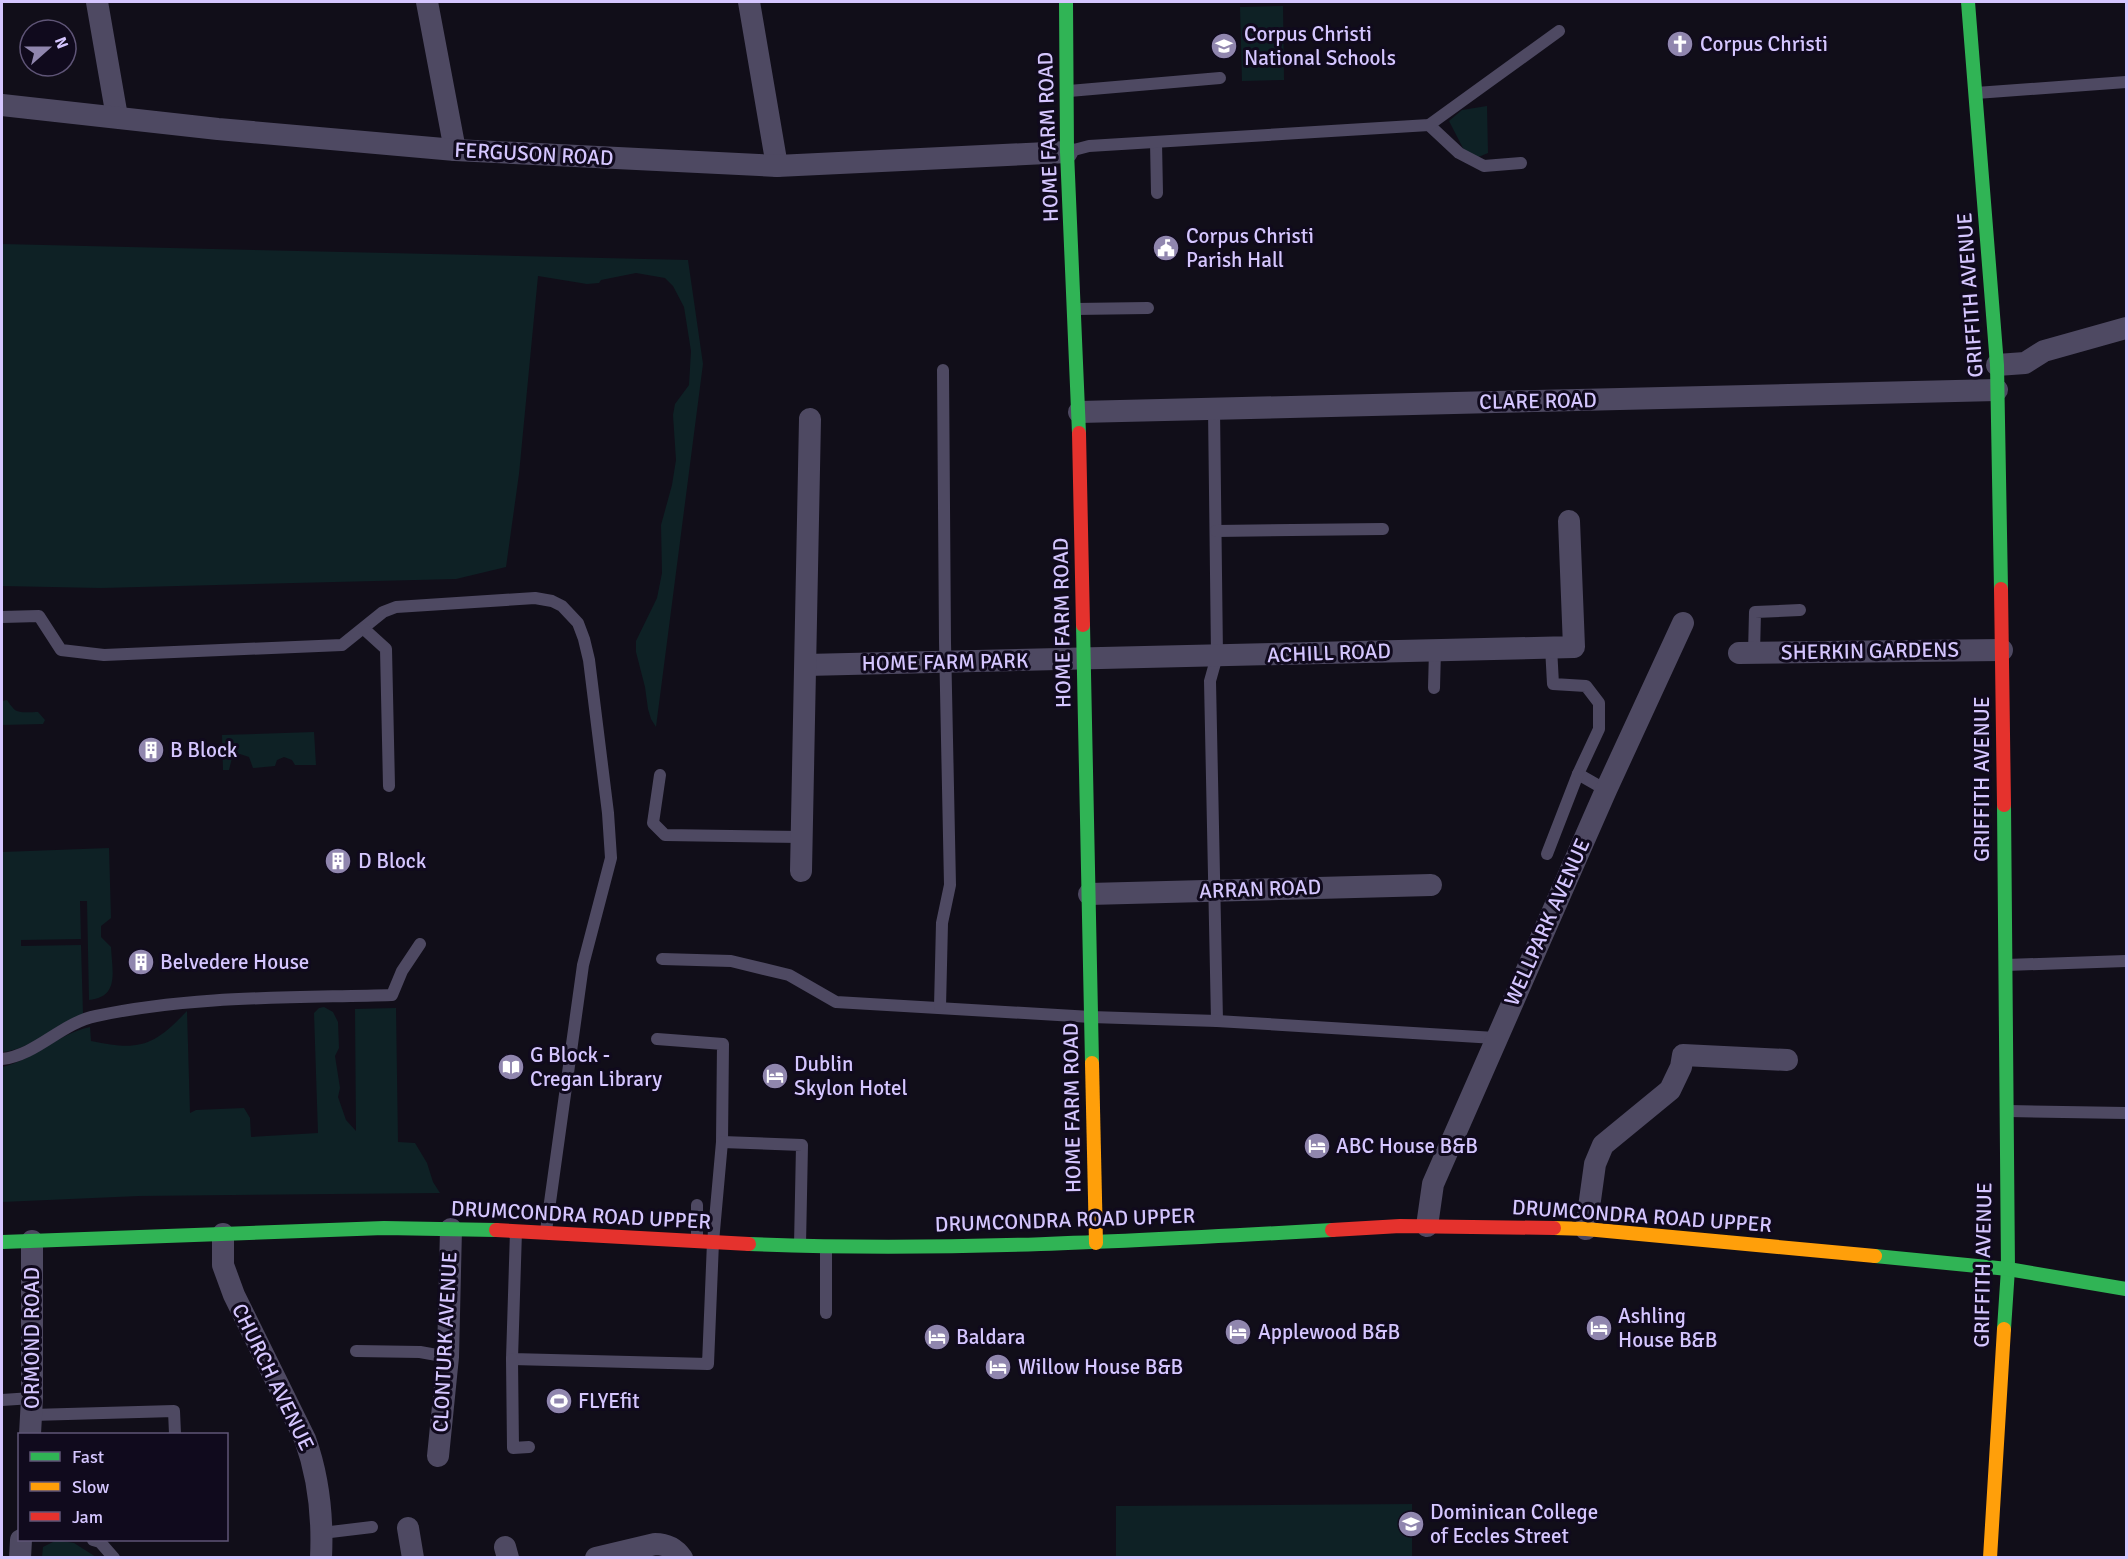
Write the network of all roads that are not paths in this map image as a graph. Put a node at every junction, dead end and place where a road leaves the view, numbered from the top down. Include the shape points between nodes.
1 (97, 2) edge
2 (427, 2) edge
3 (749, 2) edge
4 (1066, 2) edge
5 (1968, 2) edge
6 (1559, 32) dead end
7 (1220, 78) dead end
8 (2127, 82) edge
9 (1067, 91) junction
10 (1976, 93) junction
11 (2, 105) edge
12 (117, 117) junction
13 (1429, 125) junction
14 (1156, 142) junction
15 (455, 150) junction
16 (1067, 152) junction
17 (1521, 164) dead end
18 (777, 166) junction
19 (1157, 193) dead end
20 (1148, 308) dead end
21 (1074, 309) junction
22 (2127, 328) edge
23 (1996, 365) junction
24 (943, 370) dead end
25 (1997, 390) junction
26 (1214, 408) junction
27 (1079, 412) junction
28 (810, 418) dead end
29 (1569, 521) dead end
30 (1383, 529) dead end
31 (1216, 531) junction
32 (1800, 610) dead end
33 (2, 617) edge
34 (1683, 623) dead end
35 (364, 629) junction
36 (1551, 647) junction
37 (1435, 650) junction
38 (2002, 650) junction
39 (1747, 653) joint
40 (1217, 656) junction
41 (1084, 660) junction
42 (945, 662) junction
43 (806, 665) junction
44 (1434, 688) dead end
45 (1578, 774) junction
46 (660, 775) dead end
47 (388, 786) dead end
48 (1606, 790) junction
49 (802, 837) junction
50 (1547, 854) dead end
51 (801, 871) dead end
52 (1431, 885) dead end
53 (1215, 891) junction
54 (1089, 894) junction
55 (420, 945) dead end
56 (662, 959) dead end
57 (2127, 962) edge
58 (2005, 965) junction
59 (940, 1007) junction
60 (1091, 1017) junction
61 (1218, 1021) junction
62 (1495, 1038) junction
63 (657, 1039) dead end
64 (2, 1059) edge
65 (1786, 1060) dead end
66 (2006, 1112) junction
67 (2127, 1113) edge
68 (722, 1142) junction
69 (697, 1205) dead end
70 (1427, 1226) junction
71 (451, 1228) junction
72 (1586, 1229) junction
73 (516, 1230) junction
74 (545, 1233) junction
75 (223, 1234) junction
76 (32, 1241) junction
77 (2, 1242) edge
78 (696, 1242) junction
79 (713, 1242) junction
80 (1096, 1243) junction
81 (800, 1246) junction
82 (826, 1246) junction
83 (2008, 1269) junction
84 (2127, 1289) edge
85 (826, 1313) dead end
86 (356, 1352) dead end
87 (448, 1357) junction
88 (512, 1359) junction
89 (2, 1400) edge
90 (31, 1416) edge
91 (175, 1433) edge
92 (529, 1447) dead end
93 (438, 1456) dead end
94 (372, 1527) dead end
95 (408, 1528) dead end
96 (322, 1533) junction
97 (21, 1541) edge
98 (98, 1541) edge
99 (20, 1557) edge
100 (114, 1557) edge
101 (321, 1557) edge
102 (413, 1557) edge
103 (596, 1557) edge
104 (681, 1557) edge
105 (1990, 1557) edge

1 - 12 street
2 - 15 street
3 - 18 street
4 - 9 main road, HOME FARM ROAD
5 - 10 main road, GRIFFITH AVENUE
6 - 13 lane
7 - 9 lane
8 - 10 lane
9 - 16 main road, HOME FARM ROAD
10 - 23 main road, GRIFFITH AVENUE
11 - 12 street, FERGUSON ROAD
12 - 15 street, FERGUSON ROAD
13 - 14 lane
13 - 17 lane via 1459,153 1484,166
14 - 16 lane via 1089,146
14 - 19 lane
15 - 18 street, FERGUSON ROAD
16 - 18 street, FERGUSON ROAD
16 - 21 main road, HOME FARM ROAD
20 - 21 lane
21 - 27 main road, HOME FARM ROAD
22 - 23 street via 2044,351 2025,363
23 - 25 main road, GRIFFITH AVENUE
24 - 42 lane
25 - 26 street, CLARE ROAD
25 - 38 main road, GRIFFITH AVENUE
26 - 27 street, CLARE ROAD
26 - 31 lane
27 - 41 main road, HOME FARM ROAD
28 - 43 street
29 - 36 street, ACHILL ROAD via 1574,647
30 - 31 lane
31 - 40 lane
32 - 39 lane via 1755,612
33 - 35 lane via 39,616 61,650 104,655 342,645
34 - 48 street, WELLPARK AVENUE
35 - 47 lane via 386,649
35 - 74 lane via 383,612 396,607 535,598 552,601 571,613 584,639 611,858 583,965
36 - 37 street, ACHILL ROAD
36 - 45 lane via 1553,684 1586,686 1599,703 1599,729
37 - 40 street, ACHILL ROAD
37 - 44 lane
38 - 39 street, SHERKIN GARDENS
38 - 58 main road, GRIFFITH AVENUE
40 - 41 street, ACHILL ROAD
40 - 53 lane via 1210,681
41 - 42 street, HOME FARM PARK
41 - 54 main road, HOME FARM ROAD
42 - 43 street, HOME FARM PARK
42 - 59 lane via 950,885 942,923
43 - 49 street
45 - 48 lane
45 - 50 lane
46 - 49 lane via 653,823 665,835
48 - 62 street, WELLPARK AVENUE
49 - 51 street
52 - 53 street, ARRAN ROAD
53 - 54 street, ARRAN ROAD
53 - 61 lane
54 - 60 main road, HOME FARM ROAD
55 - 64 lane via 402,971 392,995 195,1000 145,1007 94,1016 53,1035 30,1051
56 - 59 lane via 731,961 789,975 836,1002
57 - 58 lane
58 - 66 main road, GRIFFITH AVENUE
59 - 60 lane
60 - 61 lane
60 - 80 main road, HOME FARM ROAD
61 - 62 lane
62 - 70 street, WELLPARK AVENUE via 1433,1184
63 - 68 lane via 723,1044
65 - 72 street via 1683,1056 1670,1090 1603,1145 1595,1164
66 - 67 lane
66 - 83 main road, GRIFFITH AVENUE
68 - 79 lane
68 - 81 lane via 801,1145
69 - 78 lane
70 - 72 main road, DRUMCONDRA ROAD UPPER
70 - 80 main road, DRUMCONDRA ROAD UPPER
71 - 73 main road, DRUMCONDRA ROAD UPPER
71 - 75 main road, DRUMCONDRA ROAD UPPER
71 - 87 street, CLONTURK AVENUE
72 - 83 main road, DRUMCONDRA ROAD UPPER
73 - 74 main road, DRUMCONDRA ROAD UPPER
73 - 88 lane
74 - 78 main road, DRUMCONDRA ROAD UPPER
75 - 76 main road, DRUMCONDRA ROAD UPPER
75 - 96 street, CHURCH AVENUE via 223,1265 234,1295 306,1439 320,1498
76 - 77 main road, DRUMCONDRA ROAD UPPER
76 - 90 street, ORMOND ROAD
78 - 79 main road, DRUMCONDRA ROAD UPPER
79 - 81 main road, DRUMCONDRA ROAD UPPER
79 - 88 lane via 708,1364
80 - 82 main road, DRUMCONDRA ROAD UPPER
81 - 82 main road, DRUMCONDRA ROAD UPPER
82 - 85 lane
83 - 84 main road, DRUMCONDRA ROAD UPPER
83 - 105 main road, GRIFFITH AVENUE
86 - 87 lane via 420,1352
87 - 93 street, CLONTURK AVENUE
88 - 92 lane via 513,1448
89 - 90 lane
90 - 91 lane via 174,1411
94 - 96 lane
95 - 102 street
96 - 101 street, CHURCH AVENUE
97 - 99 street
98 - 100 lane
103 - 104 street via 655,1544 671,1547

